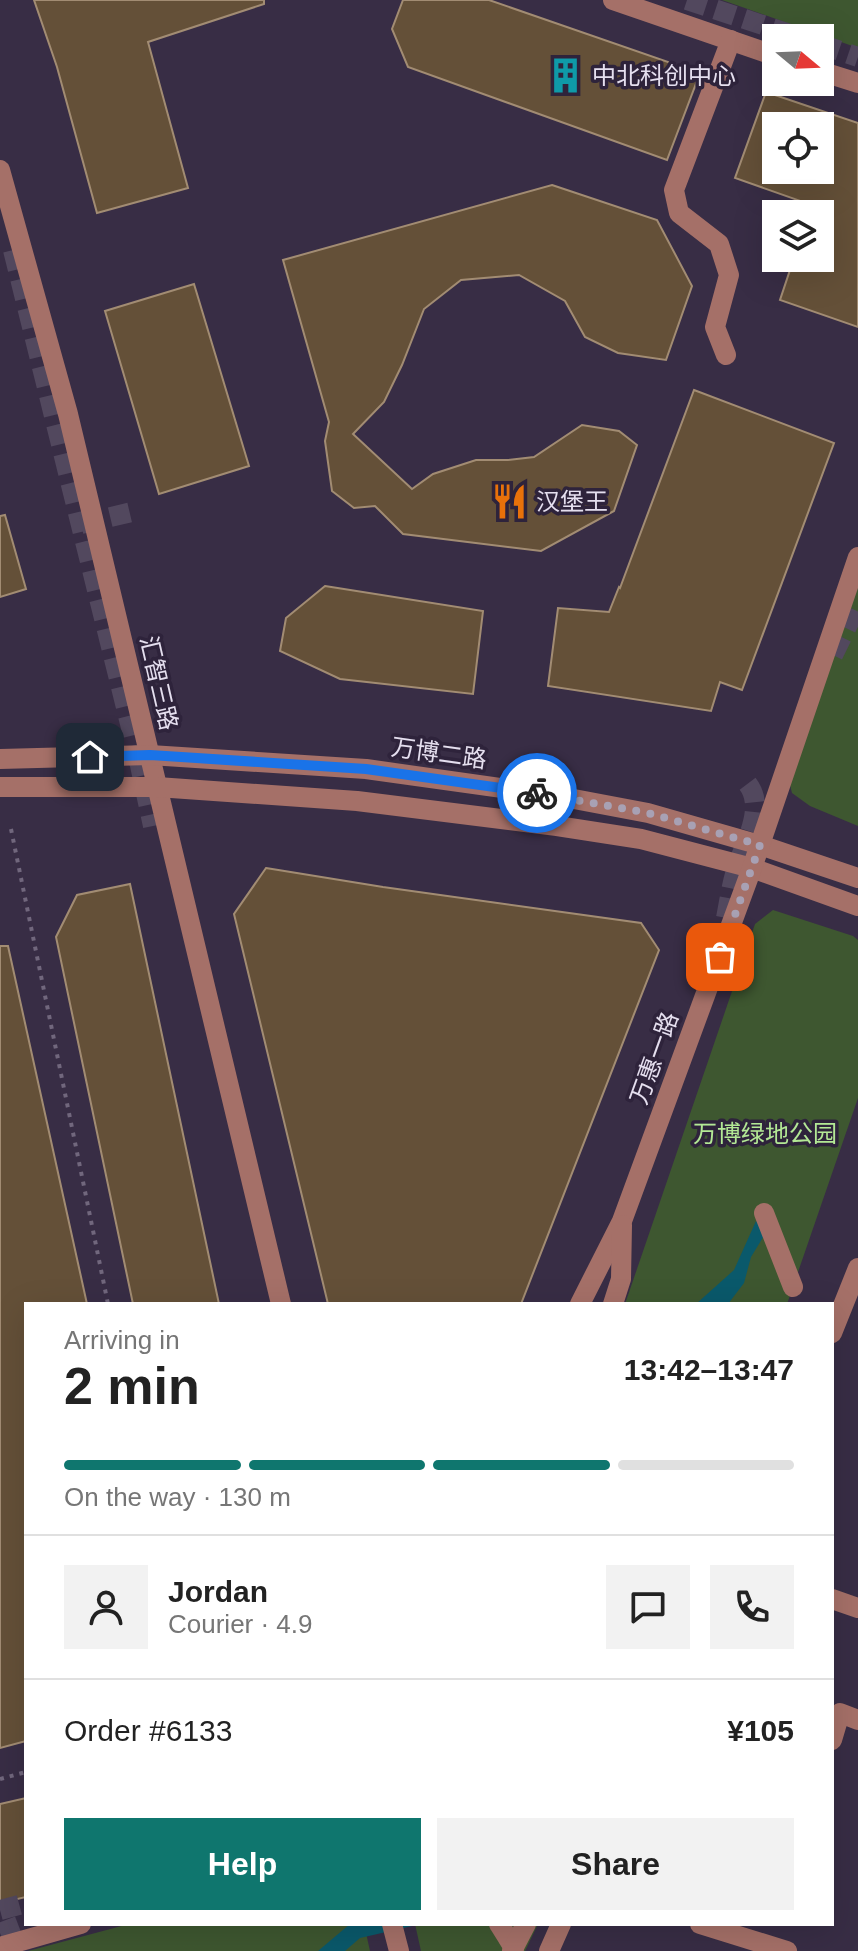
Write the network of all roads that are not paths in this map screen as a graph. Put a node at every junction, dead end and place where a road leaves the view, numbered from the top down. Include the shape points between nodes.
1 (613, 0) edge
2 (731, 40) junction
3 (762, 51) edge
4 (834, 75) edge
5 (858, 83) edge
6 (0, 170) edge
7 (726, 355) dead end
8 (858, 557) edge
9 (150, 755) junction
10 (0, 759) edge
11 (0, 787) edge
12 (157, 787) junction
13 (760, 845) junction
14 (752, 868) junction
15 (858, 878) edge
16 (858, 906) edge
17 (764, 1213) dead end
18 (622, 1221) junction
19 (858, 1268) edge
20 (793, 1287) dead end
21 (281, 1302) edge
22 (581, 1302) edge
23 (589, 1302) edge
24 (614, 1302) edge
25 (834, 1328) edge
26 (834, 1600) edge
27 (858, 1608) edge
28 (858, 1720) edge
29 (834, 1733) edge
30 (74, 1926) edge
31 (393, 1926) edge
32 (500, 1926) edge
33 (525, 1926) edge
34 (560, 1926) edge
35 (706, 1926) edge
36 (774, 1926) edge
37 (0, 1947) edge
38 (774, 1949) edge
39 (513, 1950) edge
40 (399, 1951) edge
41 (549, 1951) edge

1 - 2 street
2 - 3 street
2 - 7 street via 674,190 679,213 719,244 729,275 715,327
4 - 5 street
6 - 9 street, 汇智三路 via 68,414
8 - 13 street, 万惠一路
9 - 10 street, 万博二路
9 - 12 street, 汇智三路
9 - 13 street, 万博二路 via 366,769 558,796 648,813
11 - 12 street
12 - 14 street via 357,801 557,826 641,839
12 - 21 street, 汇智三路
13 - 14 street, 万惠一路
13 - 15 street, 万博二路
14 - 16 street
14 - 18 street, 万惠一路
17 - 20 street
18 - 22 street, 万惠一路
18 - 23 street
18 - 24 street, 万惠一路 via 621,1279
19 - 25 street
26 - 27 street
28 - 29 street via 840,1713
30 - 37 street
31 - 40 street
32 - 39 street
33 - 39 street
34 - 41 street
35 - 38 street
36 - 38 street

